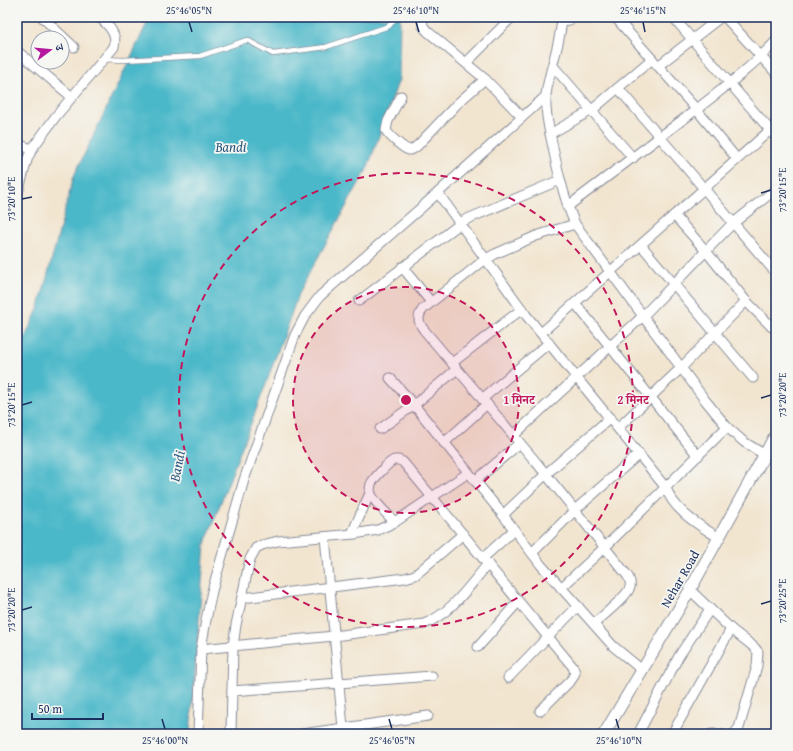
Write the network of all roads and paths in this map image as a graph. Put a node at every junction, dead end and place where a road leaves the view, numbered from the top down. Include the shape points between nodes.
1 (42, 17) edge
2 (99, 17) edge
3 (396, 17) edge
4 (422, 17) edge
5 (512, 17) edge
6 (576, 17) edge
7 (614, 17) edge
8 (673, 17) edge
9 (721, 17) edge
10 (725, 17) edge
11 (562, 19) edge
12 (692, 39) junction
13 (776, 41) edge
14 (74, 47) dead end
15 (17, 51) edge
16 (761, 57) junction
17 (104, 59) junction
18 (652, 59) junction
19 (466, 63) junction
20 (553, 66) junction
21 (658, 66) junction
22 (776, 73) edge
23 (485, 79) junction
24 (729, 84) junction
25 (618, 88) junction
26 (401, 96) dead end
27 (546, 96) junction
28 (72, 97) junction
29 (696, 109) junction
30 (592, 110) junction
31 (522, 117) junction
32 (773, 127) edge
33 (550, 134) junction
34 (661, 137) junction
35 (776, 137) edge
36 (17, 144) edge
37 (32, 149) junction
38 (634, 158) junction
39 (737, 159) junction
40 (560, 180) junction
41 (704, 188) junction
42 (776, 189) edge
43 (438, 193) junction
44 (17, 196) edge
45 (567, 207) junction
46 (674, 215) junction
47 (460, 223) junction
48 (734, 223) junction
49 (575, 224) junction
50 (641, 245) junction
51 (706, 251) junction
52 (485, 260) junction
53 (402, 267) junction
54 (610, 272) junction
55 (776, 273) edge
56 (674, 285) junction
57 (359, 301) dead end
58 (746, 301) junction
59 (431, 302) junction
60 (575, 303) junction
61 (522, 309) junction
62 (643, 316) junction
63 (772, 327) dead end
64 (541, 333) junction
65 (715, 333) junction
66 (549, 343) junction
67 (610, 347) junction
68 (455, 366) junction
69 (681, 368) junction
70 (390, 378) dead end
71 (577, 378) junction
72 (753, 378) dead end
73 (651, 396) junction
74 (485, 402) junction
75 (414, 405) junction
76 (610, 418) junction
77 (618, 428) junction
78 (727, 428) junction
79 (380, 429) dead end
80 (776, 434) edge
81 (516, 439) junction
82 (444, 443) junction
83 (639, 454) junction
84 (765, 455) junction
85 (698, 456) junction
86 (468, 473) junction
87 (546, 474) junction
88 (475, 481) junction
89 (666, 488) junction
90 (370, 494) junction
91 (433, 497) junction
92 (575, 510) junction
93 (503, 515) junction
94 (395, 522) junction
95 (514, 530) junction
96 (354, 534) junction
97 (463, 534) junction
98 (325, 537) junction
99 (719, 538) junction
100 (605, 547) junction
101 (532, 554) junction
102 (485, 561) junction
103 (330, 588) junction
104 (561, 588) junction
105 (690, 590) junction
106 (242, 598) junction
107 (518, 602) junction
108 (578, 606) junction
109 (710, 609) junction
110 (594, 624) junction
111 (731, 629) junction
112 (334, 636) junction
113 (547, 637) junction
114 (233, 646) junction
115 (478, 647) dead end
116 (202, 648) junction
117 (642, 670) junction
118 (432, 676) dead end
119 (508, 678) dead end
120 (339, 682) junction
121 (232, 691) junction
122 (540, 711) dead end
123 (428, 716) dead end
124 (343, 728) junction
125 (198, 734) edge
126 (231, 734) edge
127 (302, 734) edge
128 (604, 734) edge
129 (638, 734) edge
130 (672, 734) edge
131 (711, 734) edge
132 (720, 734) edge
133 (734, 734) edge

1 - 14 street
2 - 17 street via 112,30 115,38 114,47
3 - 17 lane via 389,26 326,47 273,54 247,40 200,56
4 - 19 street via 423,26 427,31
5 - 19 street
6 - 11 street
7 - 18 street
8 - 12 street
9 - 12 street
10 - 16 street
11 - 20 street
12 - 21 street
12 - 24 street
13 - 16 street
15 - 28 street
16 - 22 street
16 - 24 street
17 - 28 street
18 - 21 street
18 - 25 street
19 - 23 street
20 - 27 street
20 - 30 street
21 - 29 street
23 - 26 street via 411,149 407,149 386,130
23 - 31 street
24 - 29 street
24 - 32 street
25 - 30 street
25 - 34 street
27 - 31 street
27 - 33 street
28 - 37 street
29 - 34 street
29 - 39 street
30 - 33 street
30 - 38 street
31 - 43 street
32 - 35 street
32 - 39 street
33 - 40 street
34 - 38 street
34 - 41 street
36 - 37 street
37 - 44 street
38 - 45 street
39 - 41 street
40 - 45 street
40 - 47 street via 473,215
41 - 46 street
41 - 48 street
42 - 48 street
43 - 47 street
43 - 116 street via 320,296 295,335 244,480 212,591
45 - 49 street
46 - 50 street
46 - 51 street
47 - 52 street
47 - 53 street
48 - 51 street
48 - 55 street
49 - 52 street via 536,236
49 - 54 street
50 - 54 street
50 - 56 street
51 - 56 street
51 - 58 street
52 - 59 street
52 - 61 street
53 - 57 street
53 - 59 street
54 - 60 street
54 - 62 street
56 - 62 street
56 - 65 street
58 - 63 street
58 - 65 street
59 - 68 street via 420,312 418,321
60 - 64 street
60 - 67 street
61 - 64 street
61 - 68 street
62 - 67 street
62 - 69 street
64 - 66 street
65 - 69 street
65 - 72 street
66 - 71 street
66 - 74 street
67 - 71 street
67 - 73 street
68 - 74 street
68 - 75 street
69 - 73 street
69 - 78 street
70 - 75 street
71 - 76 street
71 - 81 street
73 - 77 street
73 - 85 street
74 - 81 street
74 - 82 street
75 - 79 street
75 - 82 street
76 - 77 street
76 - 87 street
77 - 83 street
78 - 84 street
78 - 85 street
80 - 84 street, Nehar Road
81 - 87 street
81 - 88 street
82 - 86 street
83 - 89 street
83 - 92 street
84 - 99 street, Nehar Road
85 - 89 street
86 - 88 street
86 - 91 street
87 - 92 street
87 - 93 street
88 - 93 street
89 - 99 street via 668,496 690,520
89 - 100 street
90 - 91 street via 371,484 375,478 396,459 403,462
90 - 94 street
90 - 96 street via 353,531
91 - 94 street
91 - 97 street
92 - 100 street
92 - 101 street
93 - 95 street
94 - 96 street via 378,530
95 - 101 street
95 - 102 street
96 - 98 street
97 - 102 street
97 - 103 street via 410,577
98 - 103 street
98 - 106 street via 269,542 256,548 250,560
99 - 105 street, Nehar Road
100 - 104 street
100 - 110 street via 627,575 630,586 624,596
101 - 104 street
102 - 107 street
102 - 112 street via 450,608 432,621 414,626
103 - 106 street
103 - 112 street
104 - 108 street
105 - 109 street
105 - 117 street, Nehar Road
106 - 114 street
107 - 113 street
107 - 115 street
108 - 110 street
108 - 113 street
109 - 111 street
109 - 129 street via 679,656
110 - 117 street via 618,651
111 - 130 street
111 - 133 street via 758,652 739,728
112 - 114 street
112 - 120 street
113 - 119 street
113 - 122 street via 573,667 574,673 572,679
114 - 116 street
114 - 121 street
116 - 125 street
117 - 128 street, Nehar Road
118 - 120 street
120 - 121 street
120 - 124 street
121 - 126 street
123 - 124 street
124 - 127 street
131 - 132 street

